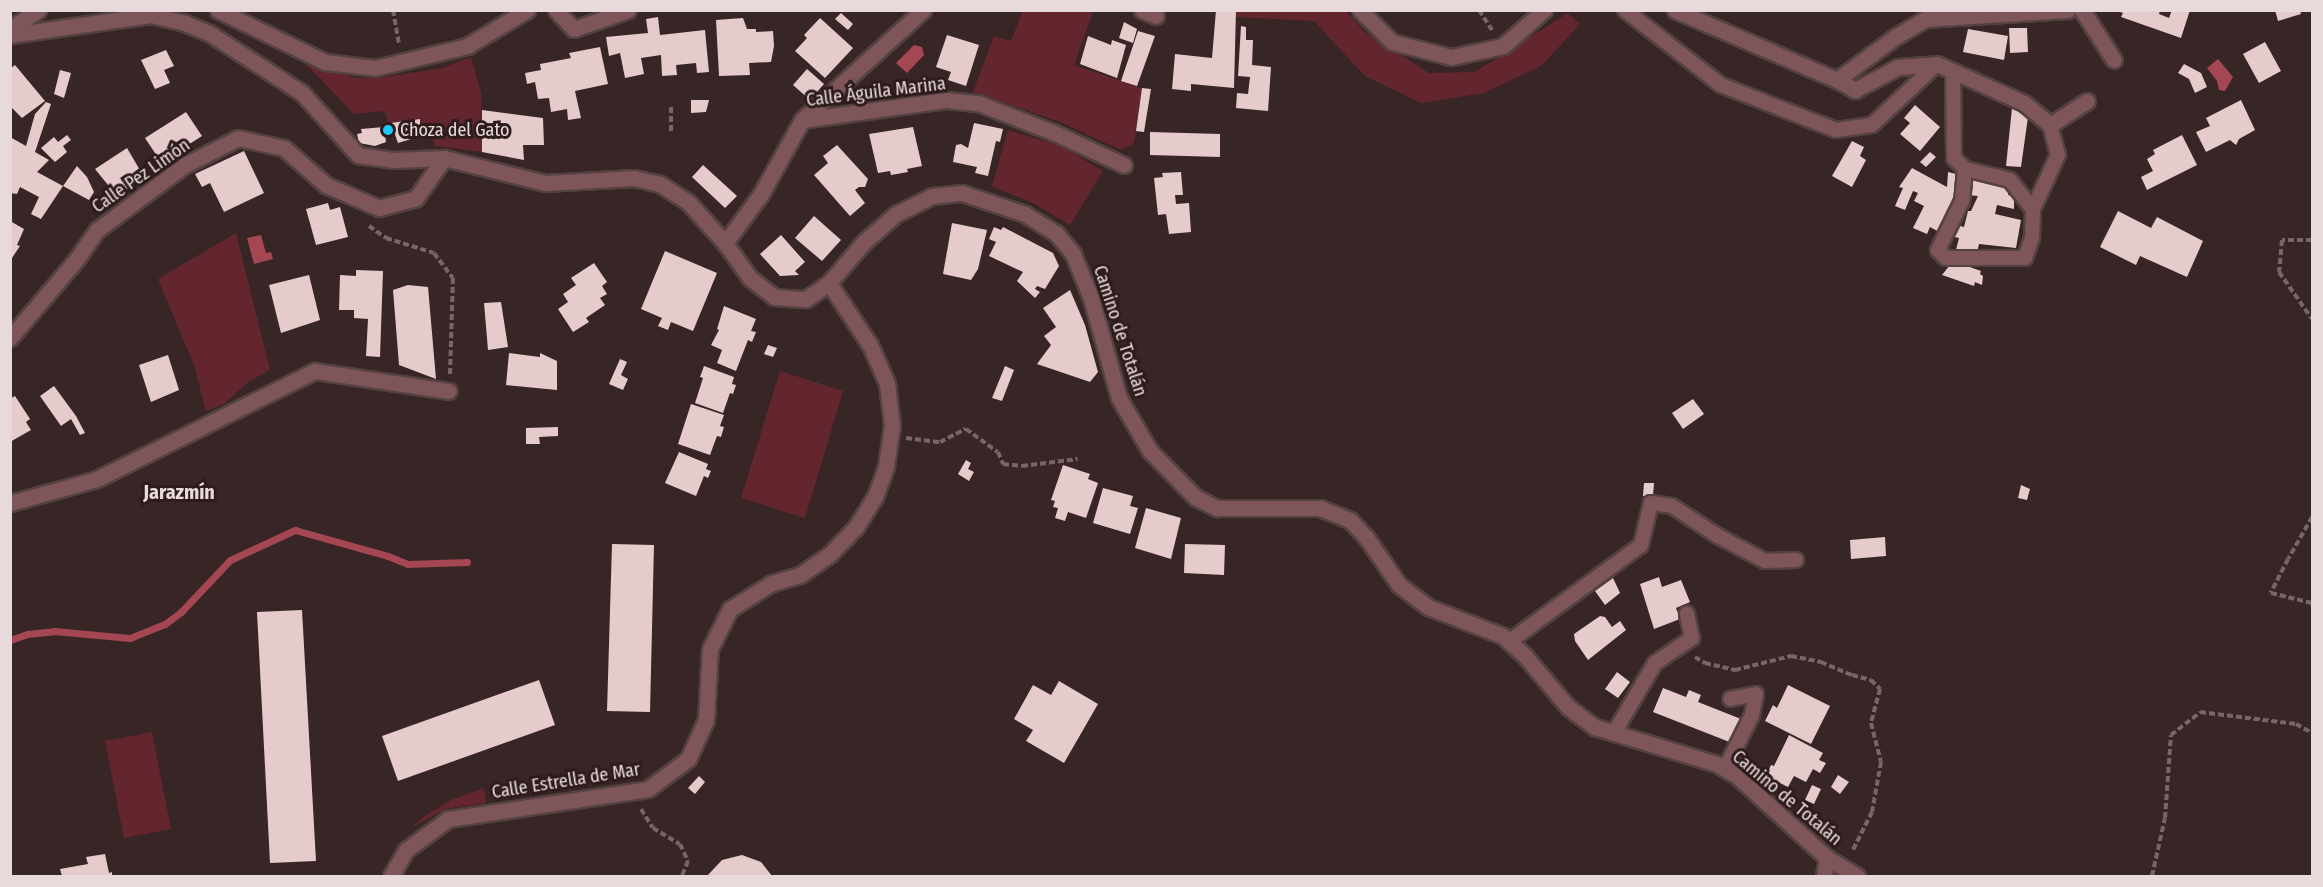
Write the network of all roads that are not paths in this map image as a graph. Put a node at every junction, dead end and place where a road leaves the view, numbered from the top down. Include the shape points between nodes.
1 (38, 10) edge
2 (218, 10) edge
3 (527, 10) edge
4 (556, 10) edge
5 (628, 10) edge
6 (923, 10) edge
7 (1360, 10) edge
8 (1544, 10) edge
9 (1625, 10) edge
10 (1675, 10) edge
11 (2068, 10) edge
12 (2082, 10) edge
13 (10, 29) edge
14 (10, 35) edge
15 (2114, 60) dead end
16 (1937, 64) junction
17 (1953, 72) junction
18 (1837, 80) junction
19 (2087, 101) dead end
20 (802, 120) junction
21 (2050, 125) junction
22 (444, 158) junction
23 (1124, 165) dead end
24 (1965, 169) junction
25 (2033, 209) junction
26 (724, 243) junction
27 (829, 283) junction
28 (10, 338) edge
29 (449, 391) road end
30 (10, 503) edge
31 (1796, 560) dead end
32 (1687, 614) dead end
33 (1509, 641) junction
34 (1730, 699) dead end
35 (1614, 733) junction
36 (1725, 769) junction
37 (1834, 862) junction
38 (391, 876) edge
39 (1824, 876) edge
40 (1857, 876) edge

1 - 13 street
2 - 3 street via 325,62 375,68 467,46
4 - 5 street via 574,29
6 - 20 street
7 - 8 street via 1392,42 1451,57 1503,46
9 - 16 lane via 1721,85 1836,130 1872,125
10 - 18 street
11 - 18 street via 1925,20
12 - 15 street
14 - 22 street, Camino de Totalán via 152,15 184,23 209,33 302,93 358,155 393,160
16 - 17 street
16 - 18 street via 1898,67 1856,90
17 - 21 street via 2024,103
17 - 24 lane via 1954,158
19 - 21 street
20 - 23 street, Calle Águila Marina via 947,100 978,103
20 - 26 street, Calle Águila Marina via 760,194
21 - 25 lane via 2058,155
22 - 26 street, Camino de Totalán via 545,183 634,178 660,184 689,203
22 - 28 street, Calle Pez Limón via 416,198 379,208 326,185 284,148 238,138 185,165 97,230
24 - 25 lane via 2010,180
24 - 25 lane via 1962,201 1938,250 1946,258 2025,258 2032,238
26 - 27 street, Camino de Totalán via 750,278 774,297 806,299
27 - 33 street, Camino de Totalán via 864,242 896,214 932,196 962,193 1026,214 1056,233 1073,254 1091,298 1119,398 1150,452 1195,497 1217,508 1320,508 1350,520 1399,585 1428,607
27 - 38 street, Calle Estrella de Mar via 870,345 887,383 892,426 886,466 875,497 856,527 830,554 800,575 772,583 730,609 710,649 706,720 688,759 648,789 448,819 406,850
29 - 30 street via 315,371 97,479
31 - 33 lane via 1765,561 1672,506 1651,503 1641,545
32 - 35 lane via 1692,638 1655,663
33 - 35 street, Camino de Totalán via 1568,707 1595,727
34 - 36 lane via 1756,694 1752,715
35 - 36 street, Camino de Totalán
36 - 37 street, Camino de Totalán
37 - 39 street
37 - 40 street, Camino de Totalán

